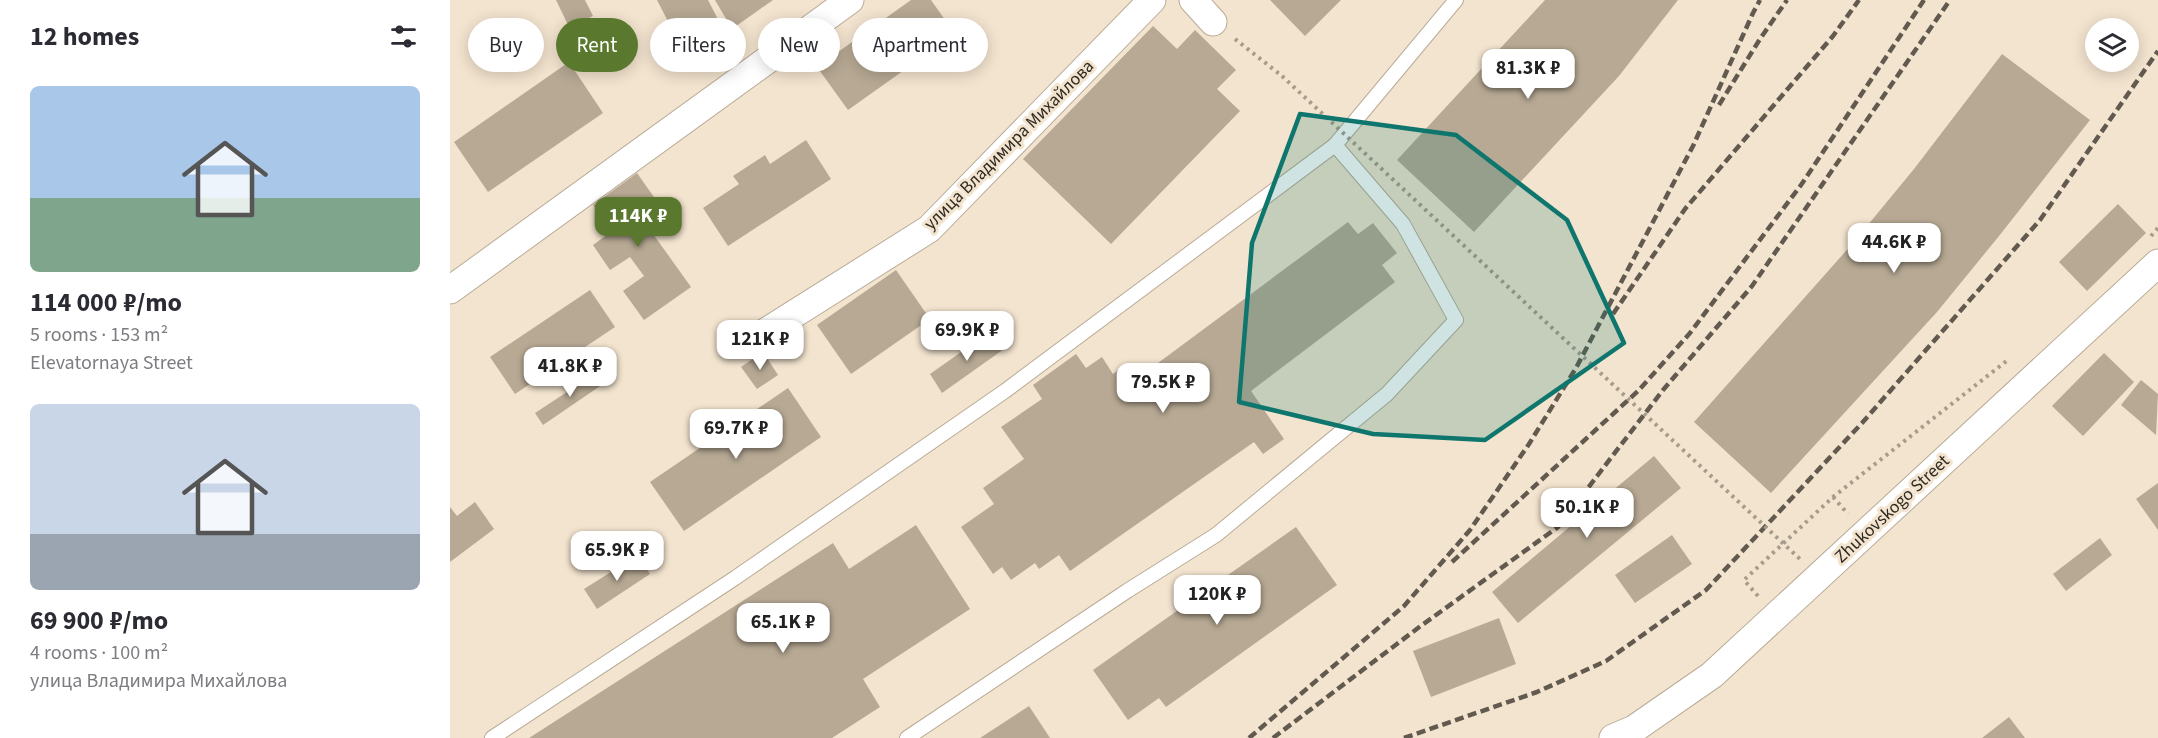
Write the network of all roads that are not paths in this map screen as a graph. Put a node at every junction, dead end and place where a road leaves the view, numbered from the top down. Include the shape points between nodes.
1 (850, 0) edge
2 (1152, 0) edge
3 (1193, 0) edge
4 (1456, 0) edge
5 (821, 9) edge
6 (1213, 22) road end
7 (1335, 145) junction
8 (2156, 266) edge
9 (450, 290) edge
10 (764, 333) dead end
11 (492, 738) edge
12 (907, 738) edge
13 (1613, 738) edge

1 - 5 street
2 - 10 street, улица Владимира Михайлова via 929,229
3 - 6 street
4 - 7 lane
5 - 9 street
7 - 11 lane via 1005,391 735,578
7 - 12 lane via 1403,224 1456,320 1387,394 1216,535
8 - 13 street, Zhukovskogo Street via 1712,675 1634,729

